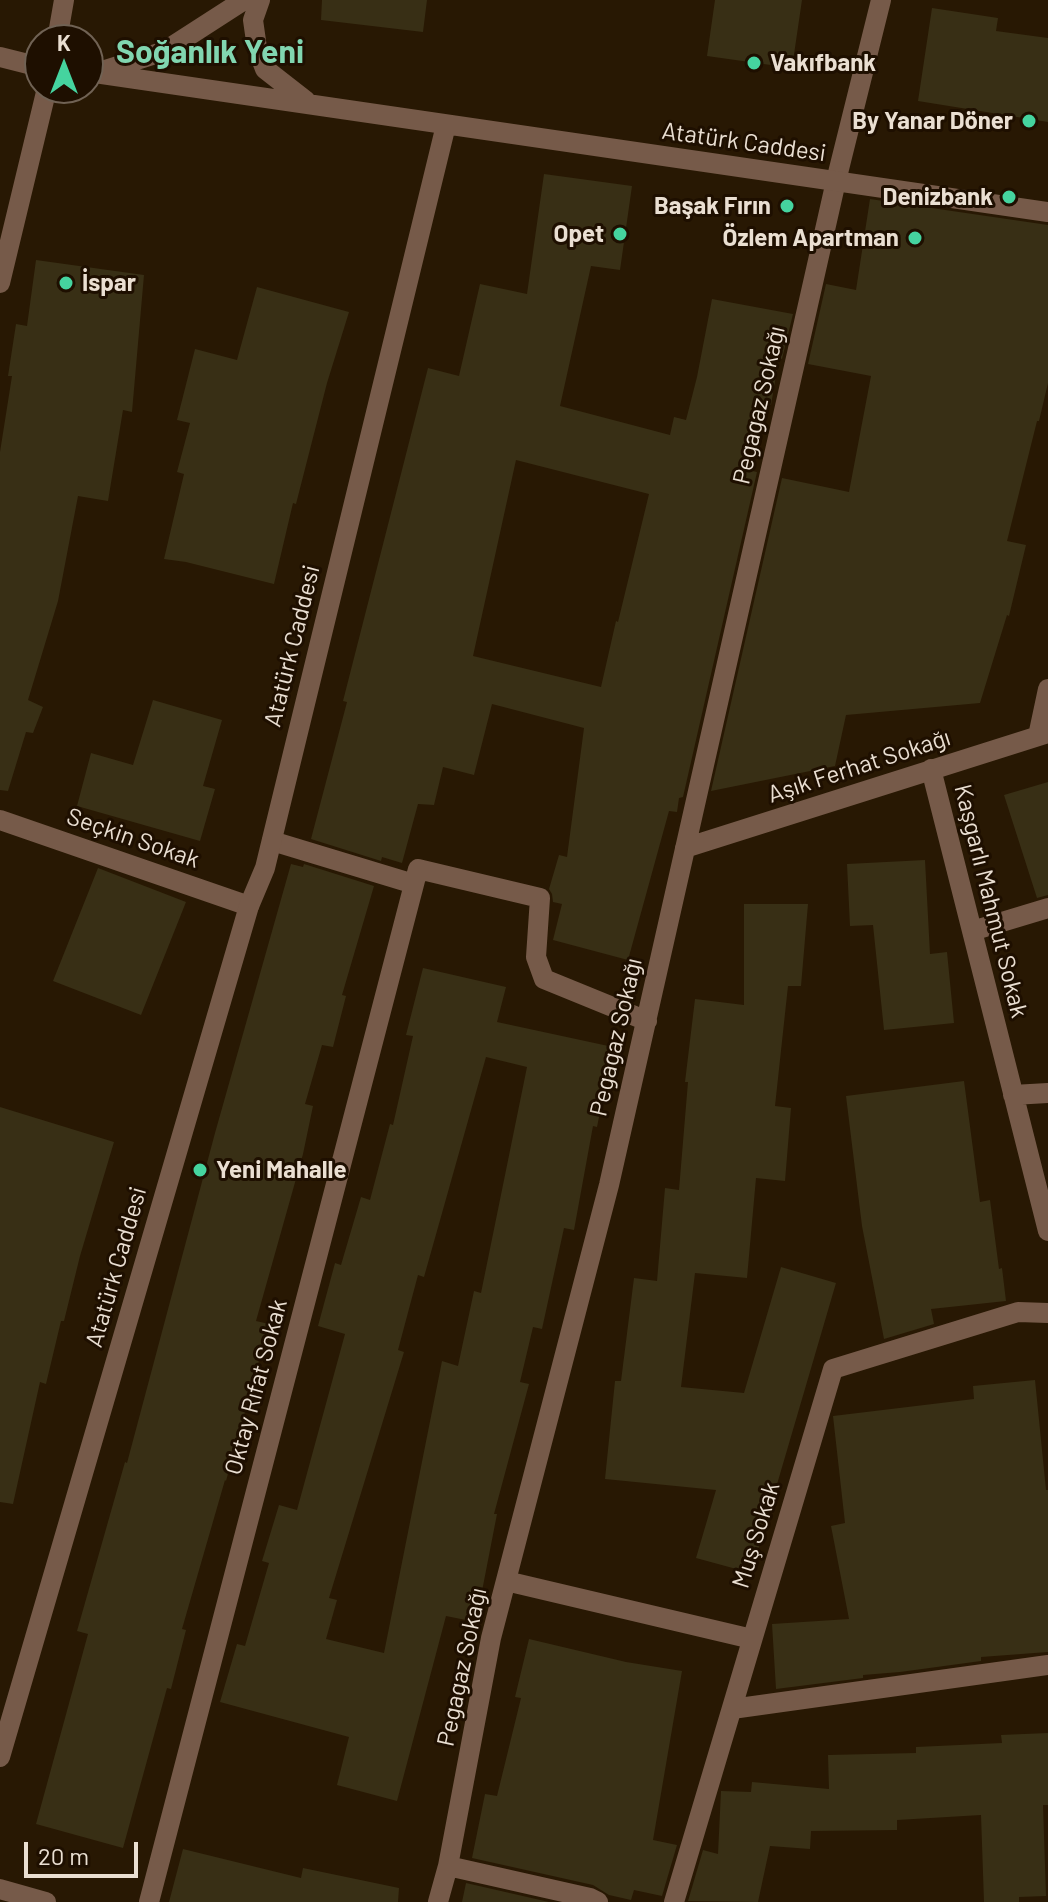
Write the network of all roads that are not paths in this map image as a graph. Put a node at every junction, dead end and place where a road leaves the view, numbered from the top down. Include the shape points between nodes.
1 (64, 0) edge
2 (244, 0) edge
3 (260, 0) edge
4 (881, 0) edge
5 (60, 24) edge
6 (0, 57) edge
7 (24, 63) edge
8 (104, 69) edge
9 (104, 74) edge
10 (308, 103) junction
11 (43, 104) edge
12 (446, 125) junction
13 (836, 181) junction
14 (1048, 212) edge
15 (0, 283) edge
16 (1048, 689) edge
17 (1043, 734) edge
18 (931, 769) junction
19 (0, 820) edge
20 (272, 841) junction
21 (685, 848) junction
22 (414, 884) junction
23 (249, 906) junction
24 (1048, 908) edge
25 (972, 931) junction
26 (647, 1021) junction
27 (1048, 1093) edge
28 (1013, 1095) junction
29 (1048, 1231) edge
30 (1048, 1313) edge
31 (506, 1581) junction
32 (752, 1639) junction
33 (1048, 1665) edge
34 (732, 1709) junction
35 (0, 1757) edge
36 (448, 1866) junction
37 (0, 1889) edge
38 (46, 1902) edge
39 (149, 1902) edge
40 (438, 1902) edge
41 (598, 1902) edge
42 (674, 1902) edge

1 - 5 street
2 - 8 street via 165,51
3 - 10 street via 253,20 265,69
4 - 13 street, Pegagaz Sokağı
6 - 7 street
9 - 10 street
10 - 12 street
11 - 15 street
12 - 13 street, Atatürk Caddesi
12 - 20 street, Atatürk Caddesi
13 - 14 street, Atatürk Caddesi
13 - 21 street, Pegagaz Sokağı
16 - 17 street
17 - 18 street, Aşık Ferhat Sokağı
18 - 21 street, Aşık Ferhat Sokağı
18 - 25 street, Kaşgarlı Mahmut Sokak
19 - 23 street, Seçkin Sokak
20 - 22 street
20 - 23 street, Atatürk Caddesi
21 - 26 street, Pegagaz Sokağı
22 - 26 street via 418,869 540,898 536,957 544,979
22 - 39 street, Oktay Rıfat Sokak
23 - 35 street, Atatürk Caddesi
24 - 25 street
25 - 28 street, Kaşgarlı Mahmut Sokak
26 - 31 street, Pegagaz Sokağı
27 - 28 street
28 - 29 street, Kaşgarlı Mahmut Sokak
30 - 32 street, Muş Sokak via 1018,1312 833,1369
31 - 32 street
31 - 36 street, Pegagaz Sokağı
32 - 34 street, Muş Sokak
33 - 34 street
34 - 42 street, Muş Sokak
36 - 40 street, Pegagaz Sokağı
36 - 41 street
37 - 38 street

